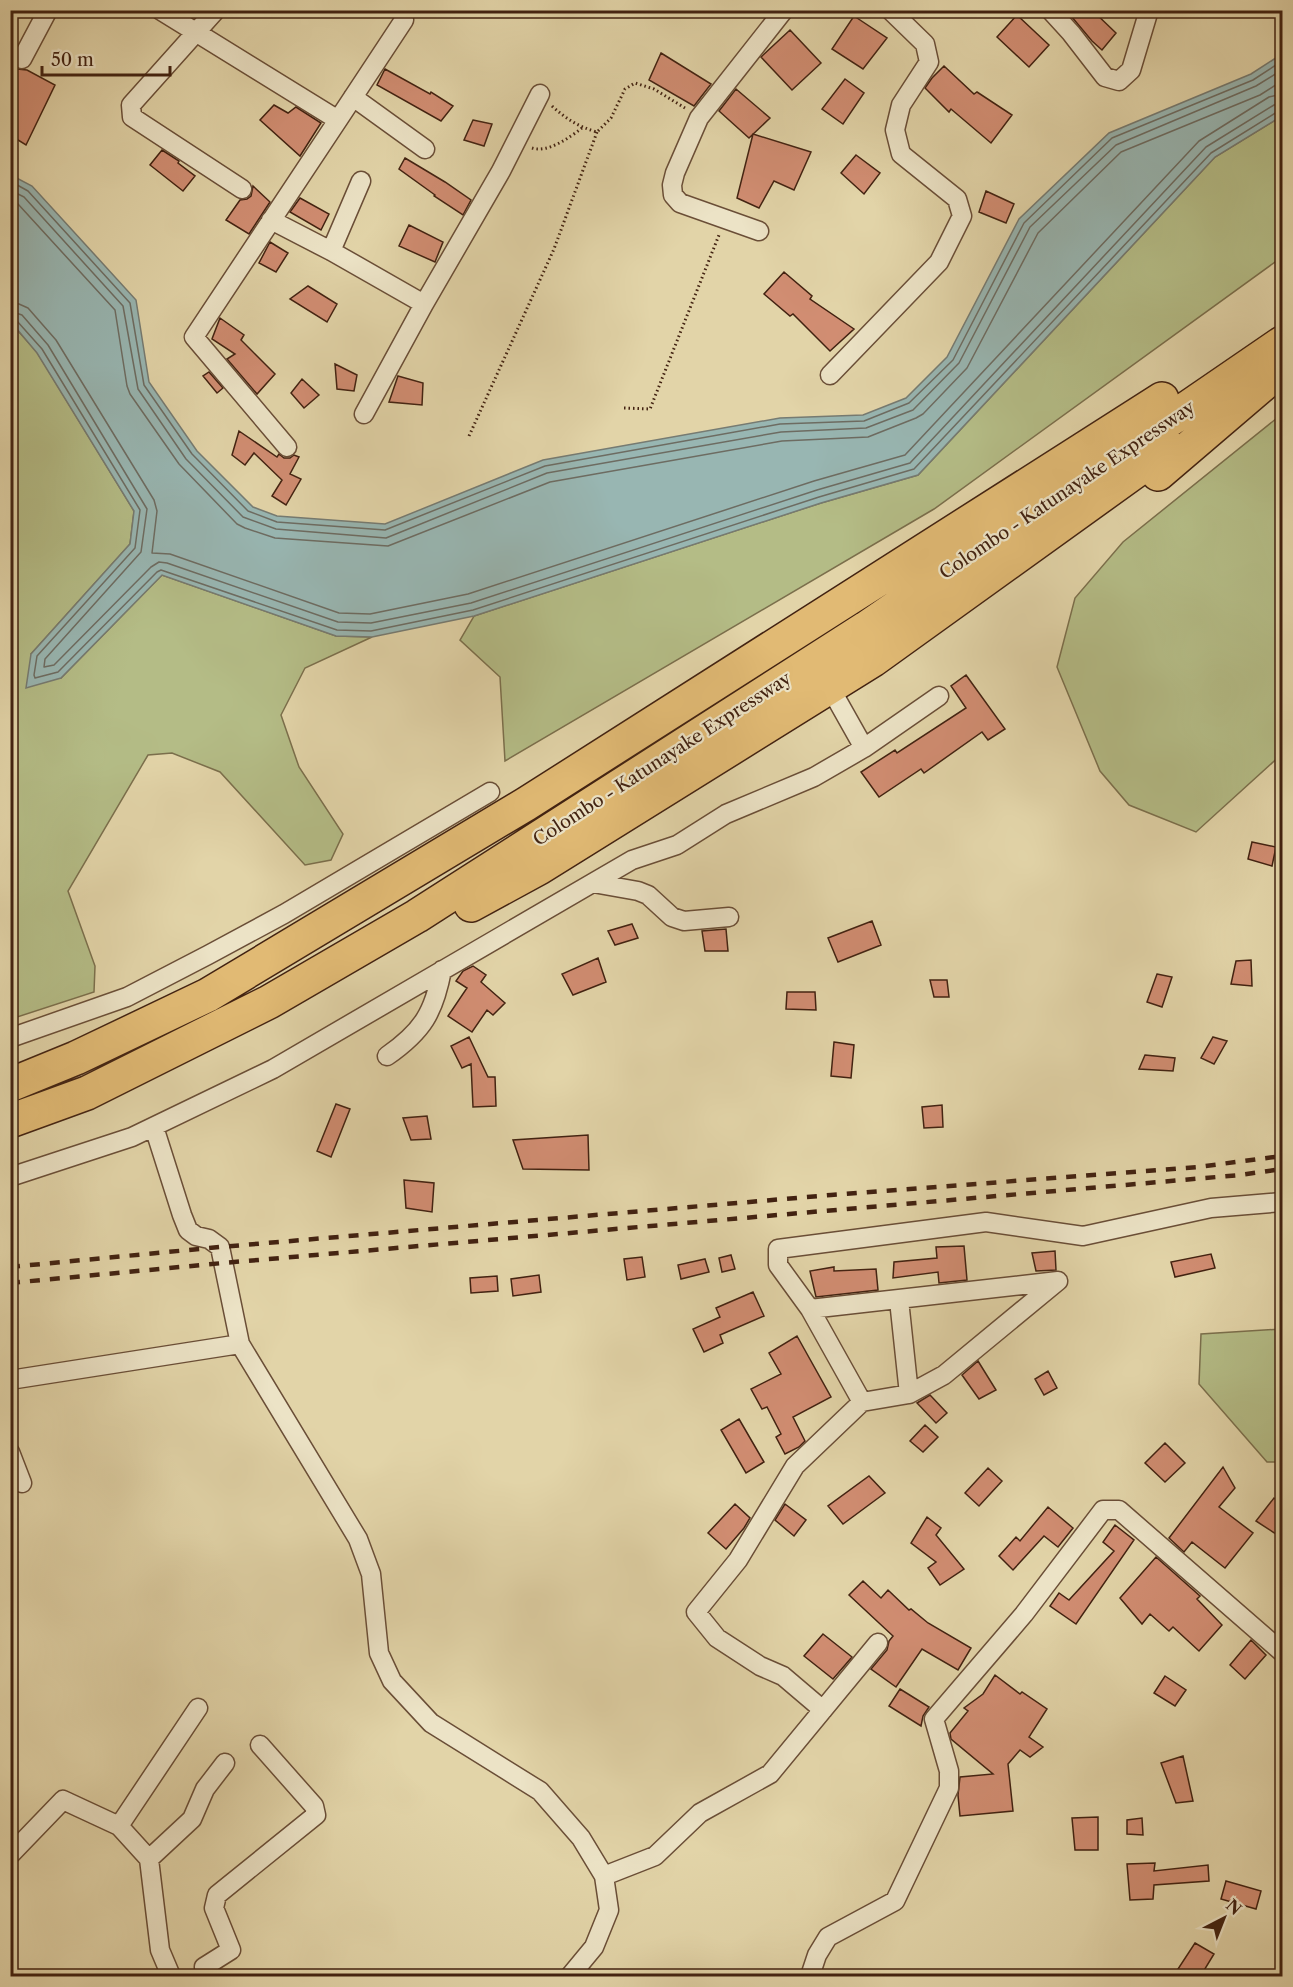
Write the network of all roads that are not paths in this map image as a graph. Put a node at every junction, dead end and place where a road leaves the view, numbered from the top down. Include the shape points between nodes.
1 (48, 10) edge
2 (160, 10) edge
3 (216, 10) edge
4 (784, 10) edge
5 (890, 10) edge
6 (1050, 10) edge
7 (1149, 10) edge
8 (404, 21) dead end
9 (197, 33) junction
10 (22, 59) dead end
11 (540, 94) road end
12 (353, 97) junction
13 (338, 120) junction
14 (426, 149) dead end
15 (361, 181) dead end
16 (242, 189) dead end
17 (272, 220) junction
18 (759, 231) dead end
19 (331, 251) junction
20 (424, 304) junction
21 (1282, 318) edge
22 (1282, 343) edge
23 (1282, 353) edge
24 (1282, 367) edge
25 (830, 375) dead end
26 (364, 414) dead end
27 (287, 447) dead end
28 (939, 696) dead end
29 (837, 700) junction
30 (864, 748) junction
31 (490, 792) dead end
32 (594, 883) junction
33 (729, 917) dead end
34 (417, 934) junction
35 (324, 970) junction
36 (441, 970) junction
37 (255, 1009) junction
38 (10, 1038) edge
39 (387, 1056) dead end
40 (10, 1085) edge
41 (10, 1121) edge
42 (154, 1127) junction
43 (10, 1177) edge
44 (1282, 1202) edge
45 (899, 1300) junction
46 (810, 1309) junction
47 (240, 1344) junction
48 (10, 1380) edge
49 (909, 1394) junction
50 (862, 1402) junction
51 (10, 1452) edge
52 (22, 1483) dead end
53 (878, 1643) dead end
54 (1282, 1652) edge
55 (198, 1708) dead end
56 (823, 1710) junction
57 (260, 1745) dead end
58 (225, 1763) dead end
59 (120, 1826) junction
60 (10, 1855) edge
61 (149, 1859) junction
62 (604, 1876) junction
63 (171, 1977) edge
64 (205, 1977) edge
65 (570, 1977) edge
66 (810, 1977) edge

1 - 10 street
2 - 9 street
3 - 9 street
4 - 18 street via 699,118 672,185 673,195 680,203
5 - 25 street via 925,44 929,62 901,105 895,130 901,153 957,199 962,216 939,262
6 - 7 street via 1105,77 1119,81 1131,70
8 - 12 street
9 - 13 street
9 - 16 street via 131,105 132,117
11 - 20 street via 501,171
12 - 13 street
12 - 14 street
13 - 17 street
15 - 19 street
17 - 19 street
17 - 27 street via 194,337
19 - 20 street
20 - 26 street
21 - 40 highway, Colombo - Katunayake Expressway via 1240,349 526,804 208,995
22 - 35 highway, Colombo - Katunayake Expressway via 866,627 417,916
23 - 35 highway via 864,647 455,901
24 - 29 highway via 1163,470
24 - 34 highway via 873,660 539,868
28 - 30 street
29 - 30 street
29 - 34 highway via 661,811 543,877
30 - 32 street via 814,777 726,814 684,841 632,860
31 - 38 street via 208,956 127,997
32 - 33 street via 648,895 672,917 684,921
32 - 36 street
34 - 37 highway via 379,956
35 - 37 highway, Colombo - Katunayake Expressway
36 - 39 street via 427,1018 410,1041
36 - 42 street via 273,1069
37 - 41 highway, Colombo - Katunayake Expressway via 87,1093
42 - 43 street
42 - 47 street via 188,1230 220,1247
44 - 46 street via 1211,1208 1083,1236 986,1222 778,1249 778,1265
45 - 46 street
45 - 49 street
45 - 49 street via 1058,1281 944,1375
46 - 50 street
47 - 48 street
47 - 62 street via 358,1539 370,1575 379,1653 392,1681 431,1723 540,1791 581,1838
49 - 50 street
50 - 56 street via 795,1467 738,1560 696,1612 717,1638 783,1676
51 - 52 street
53 - 56 street
54 - 66 street via 1119,1510 1103,1510 1024,1614 934,1719 950,1771 949,1788 895,1901 828,1936
55 - 59 street
56 - 62 street via 770,1774 700,1813 656,1856
57 - 64 street via 314,1806 316,1815 217,1895 214,1908 231,1950 204,1967
58 - 61 street via 205,1789 192,1819
59 - 60 street via 63,1800
59 - 61 street
61 - 63 street via 160,1950
62 - 65 street via 609,1910 594,1947

